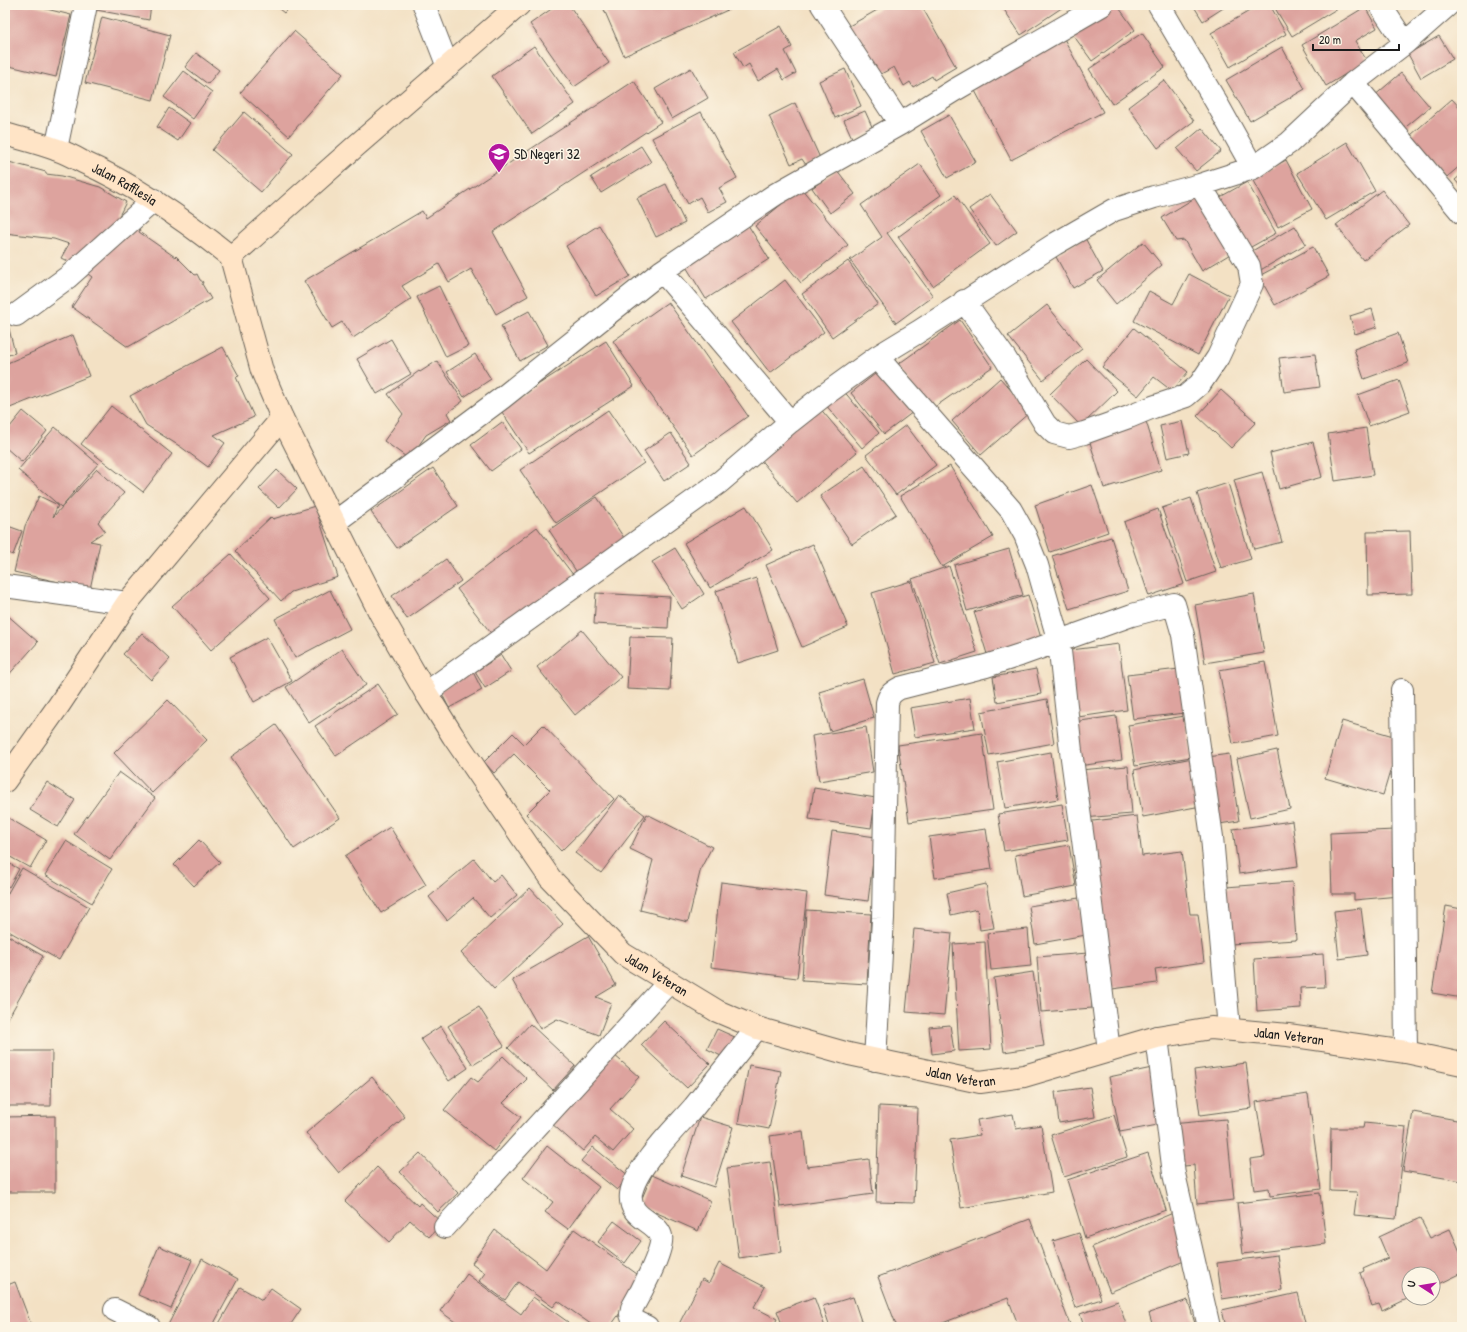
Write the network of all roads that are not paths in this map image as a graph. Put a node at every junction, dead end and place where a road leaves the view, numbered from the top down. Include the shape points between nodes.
1 (86, 5) edge
2 (424, 5) edge
3 (519, 5) edge
4 (822, 5) edge
5 (1102, 5) edge
6 (1159, 5) edge
7 (1380, 5) edge
8 (1448, 5) edge
9 (1405, 43) junction
10 (448, 66) junction
11 (1353, 83) junction
12 (900, 124) junction
13 (5, 134) edge
14 (56, 149) junction
15 (1252, 168) junction
16 (1200, 185) junction
17 (154, 200) junction
18 (1462, 213) edge
19 (231, 257) junction
20 (662, 271) junction
21 (964, 301) junction
22 (16, 315) dead end
23 (877, 356) junction
24 (282, 418) junction
25 (790, 422) junction
26 (335, 522) junction
27 (5, 586) edge
28 (127, 603) junction
29 (1059, 642) junction
30 (1402, 690) dead end
31 (426, 693) junction
32 (5, 781) edge
33 (669, 982) junction
34 (757, 1028) junction
35 (1228, 1029) junction
36 (1157, 1037) junction
37 (1109, 1051) junction
38 (1406, 1052) junction
39 (875, 1060) junction
40 (1462, 1064) edge
41 (445, 1228) dead end
42 (115, 1310) dead end
43 (149, 1327) edge
44 (647, 1327) edge
45 (1209, 1327) edge

1 - 14 street
2 - 10 street
3 - 10 street
4 - 12 street
5 - 12 street
6 - 15 street
7 - 9 street
8 - 9 street
9 - 11 street
10 - 19 street via 356,144
11 - 15 street via 1289,143
11 - 18 street
12 - 20 street via 776,194
13 - 14 street, Jalan Rafflesia
14 - 17 street, Jalan Rafflesia via 97,168
15 - 16 street
16 - 21 street via 1114,210
16 - 21 street via 1249,266 1252,284 1218,357 1200,384 1186,396 1084,433 1068,437 1054,433 1044,424 1004,358
17 - 19 street, Jalan Rafflesia via 194,227
17 - 22 street via 68,277
19 - 24 street, Jalan Veteran via 262,371
20 - 25 street
20 - 26 street via 502,398
21 - 23 street
23 - 25 street
23 - 29 street via 1011,510 1037,565
24 - 26 street, Jalan Veteran
24 - 28 street
25 - 31 street via 720,482
26 - 31 street, Jalan Veteran via 381,615
27 - 28 street
28 - 32 street
29 - 35 street via 1132,614 1174,604 1184,642 1212,837
29 - 37 street
29 - 39 street via 986,666 900,688 888,697 883,918
30 - 38 street
31 - 33 street, Jalan Veteran via 550,878 623,954
33 - 34 street, Jalan Veteran via 717,1011
33 - 41 street
34 - 39 street, Jalan Veteran
34 - 44 street via 694,1108 651,1156 633,1186 631,1196 635,1212 658,1230 662,1244 632,1308 633,1320
35 - 36 street, Jalan Veteran via 1211,1028
35 - 38 street, Jalan Veteran
36 - 37 street, Jalan Veteran
36 - 45 street via 1174,1174
37 - 39 street, Jalan Veteran via 1024,1076 980,1082
38 - 40 street, Jalan Veteran
42 - 43 street

